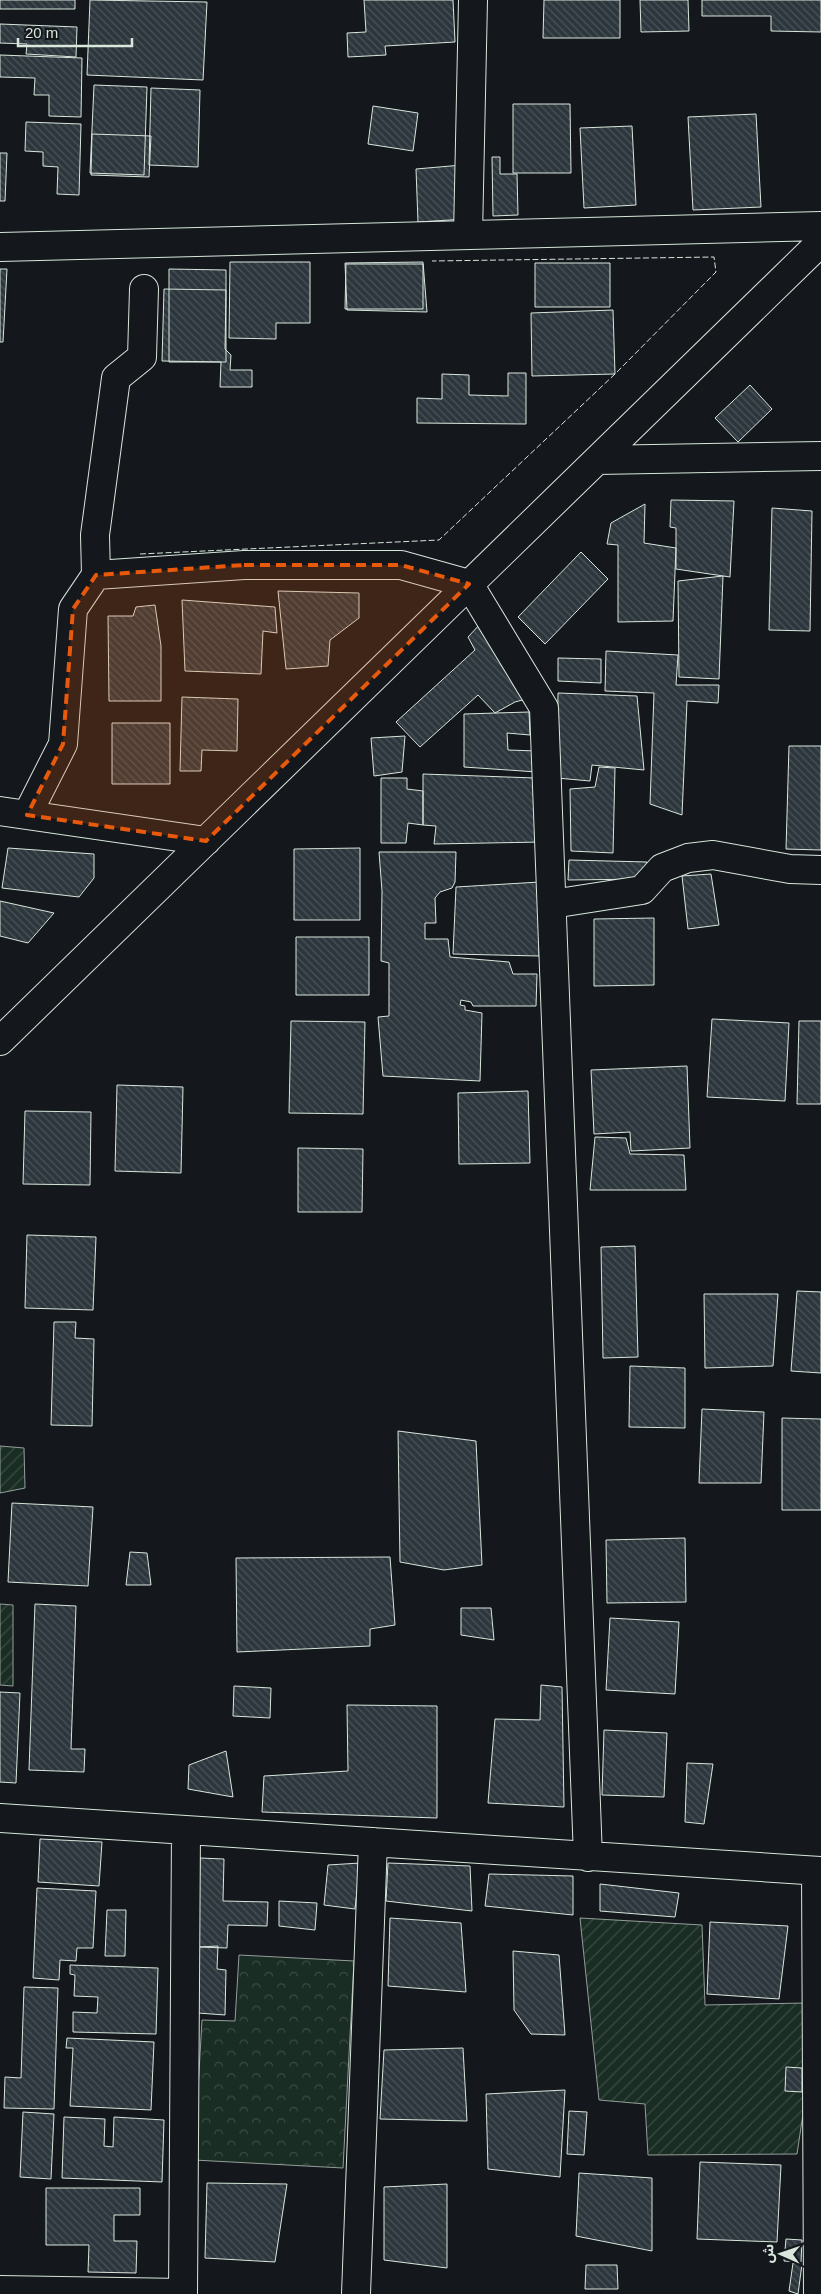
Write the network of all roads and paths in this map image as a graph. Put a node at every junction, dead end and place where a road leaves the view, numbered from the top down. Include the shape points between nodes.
1 (473, 0) edge
2 (821, 226) edge
3 (468, 235) junction
4 (821, 242) edge
5 (0, 247) edge
6 (144, 290) dead end
7 (821, 456) edge
8 (597, 460) junction
9 (96, 574) junction
10 (470, 584) junction
11 (0, 811) edge
12 (27, 815) junction
13 (206, 841) junction
14 (821, 870) edge
15 (552, 904) junction
16 (0, 1041) edge
17 (0, 1818) edge
18 (186, 1830) junction
19 (373, 1842) junction
20 (588, 1856) junction
21 (818, 1871) edge
22 (0, 2290) edge
23 (183, 2294) edge
24 (356, 2294) edge
25 (818, 2294) edge

1 - 3 street
2 - 3 street
3 - 5 street
4 - 8 street
6 - 9 street via 142,357 116,378 95,535
7 - 8 street
8 - 10 street
9 - 10 street via 244,565 401,565
9 - 12 street via 73,609 63,744
10 - 13 street
10 - 15 street via 544,708
11 - 12 street
12 - 13 street
13 - 16 street
14 - 15 street via 790,869 713,855 688,858 662,868 642,890
15 - 20 street
17 - 18 street
18 - 19 street
18 - 23 street
19 - 20 street
19 - 24 street
20 - 21 street
21 - 25 street
22 - 23 street

